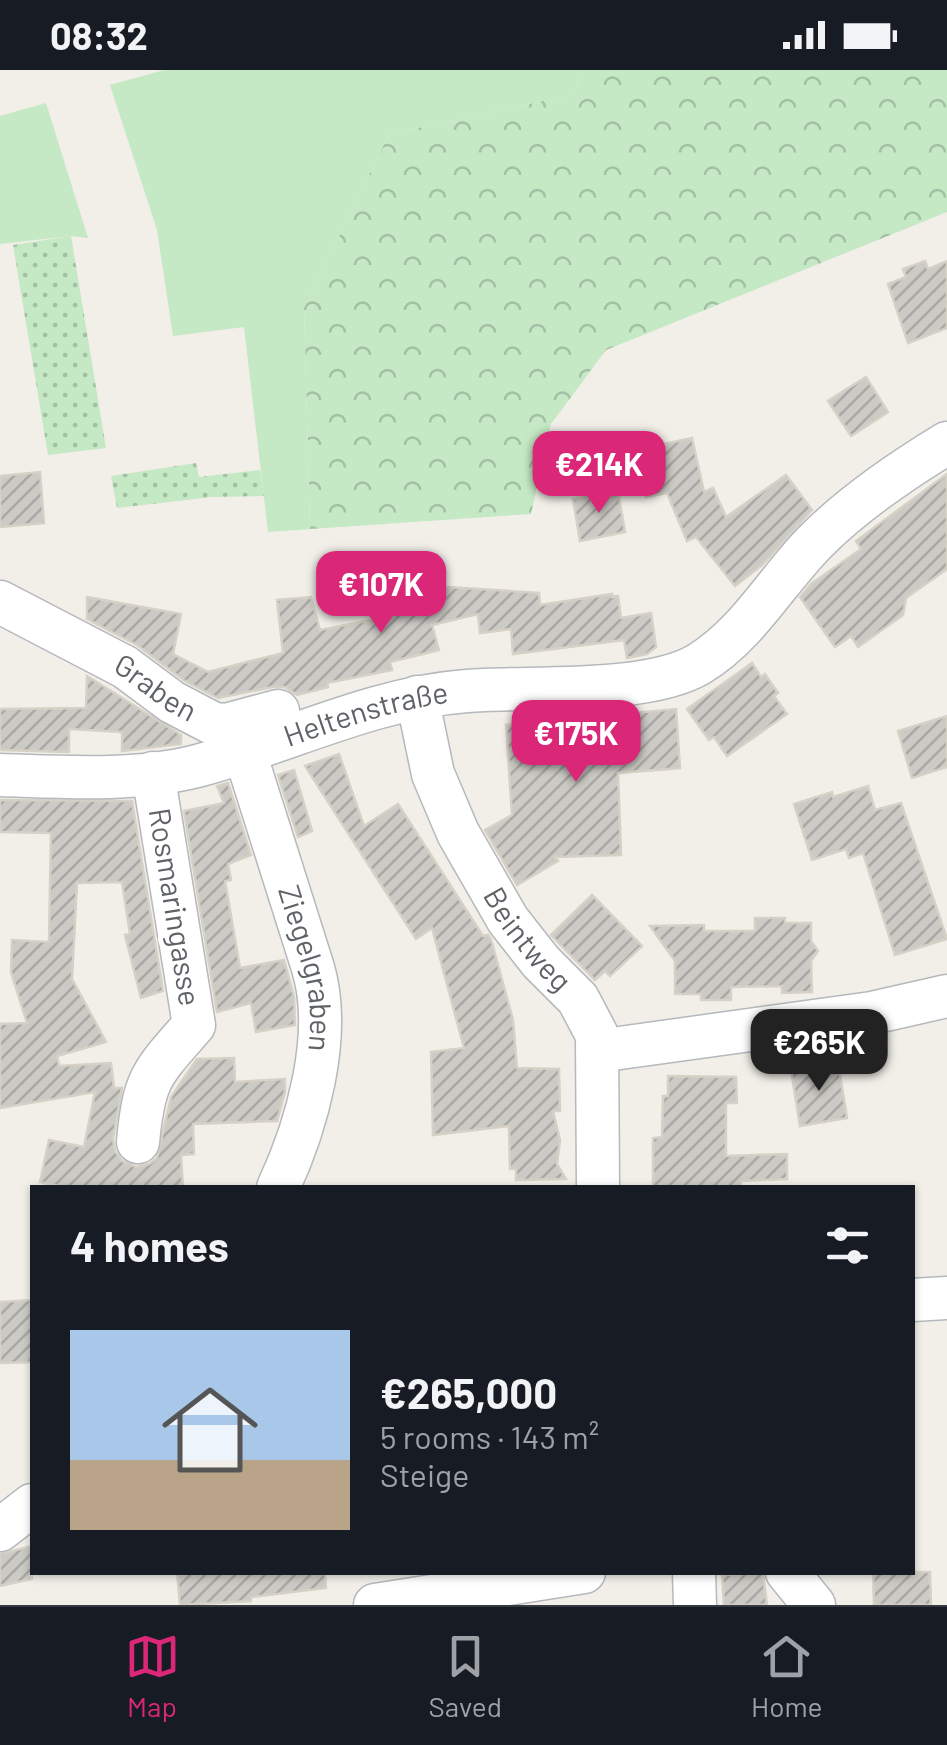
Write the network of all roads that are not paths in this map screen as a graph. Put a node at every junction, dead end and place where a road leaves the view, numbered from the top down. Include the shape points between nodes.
1 (947, 443) edge
2 (0, 602) edge
3 (417, 697) junction
4 (314, 727) junction
5 (244, 750) junction
6 (152, 773) junction
7 (0, 775) edge
8 (947, 996) edge
9 (598, 1052) junction
10 (138, 1142) dead end
11 (279, 1185) edge
12 (598, 1185) edge
13 (947, 1298) edge
14 (915, 1300) edge
15 (30, 1507) edge
16 (0, 1530) edge
17 (565, 1575) edge
18 (694, 1575) edge
19 (789, 1575) edge
20 (375, 1605) edge
21 (695, 1605) edge
22 (814, 1605) edge

1 - 3 street, Heltenstraße via 815,542 748,623 696,666 646,682
2 - 4 street, Graben via 125,667 214,724 285,710
3 - 4 street, Heltenstraße
3 - 9 street, Beintweg via 433,774 458,833 508,920 586,1011
4 - 5 street, Heltenstraße
5 - 6 street, Heltenstraße
5 - 11 street, Ziegelgraben via 317,991 316,1074 299,1142
6 - 7 street, Heltenstraße
6 - 10 street, Rosmaringasse via 194,1026 154,1070
8 - 9 street
9 - 12 street, Beintweg
13 - 14 street
15 - 16 street
17 - 20 street
18 - 21 street
19 - 22 street

